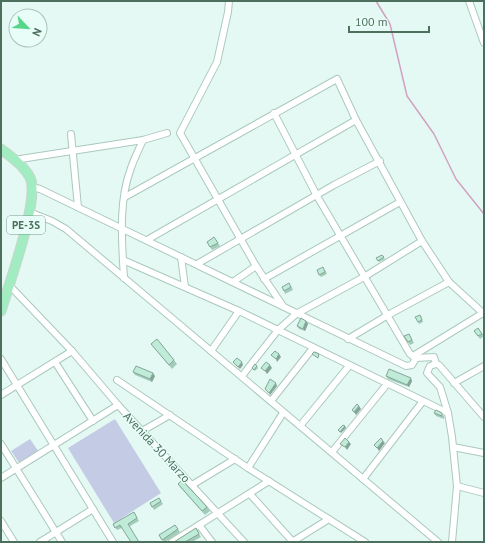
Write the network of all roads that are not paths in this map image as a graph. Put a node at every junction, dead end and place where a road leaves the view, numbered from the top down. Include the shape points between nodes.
1 (229, 1) edge
2 (469, 1) edge
3 (484, 43) edge
4 (274, 113) junction
5 (356, 120) junction
6 (167, 133) dead end
7 (71, 134) dead end
8 (144, 140) junction
9 (1, 149) edge
10 (73, 152) junction
11 (294, 154) junction
12 (194, 159) junction
13 (14, 160) junction
14 (380, 161) junction
15 (32, 187) junction
16 (317, 196) junction
17 (124, 197) junction
18 (219, 200) junction
19 (400, 202) junction
20 (78, 207) junction
21 (29, 212) junction
22 (121, 228) junction
23 (340, 235) junction
24 (240, 238) junction
25 (147, 240) junction
26 (422, 240) junction
27 (181, 257) junction
28 (123, 260) junction
29 (198, 264) junction
30 (256, 266) junction
31 (364, 277) junction
32 (124, 278) junction
33 (264, 280) junction
34 (233, 282) junction
35 (449, 282) junction
36 (10, 286) junction
37 (185, 287) junction
38 (284, 308) junction
39 (1, 310) edge
40 (239, 311) junction
41 (296, 314) junction
42 (484, 314) edge
43 (388, 315) junction
44 (278, 330) junction
45 (348, 339) junction
46 (313, 348) junction
47 (72, 351) junction
48 (211, 351) junction
49 (414, 357) junction
50 (1, 359) edge
51 (55, 362) junction
52 (434, 364) junction
53 (349, 366) junction
54 (484, 366) edge
55 (242, 376) junction
56 (117, 380) dead end
57 (454, 383) junction
58 (387, 384) junction
59 (17, 386) junction
60 (1, 395) edge
61 (271, 401) junction
62 (423, 401) junction
63 (118, 405) junction
64 (283, 413) junction
65 (448, 413) junction
66 (170, 415) junction
67 (484, 417) edge
68 (93, 421) junction
69 (300, 426) junction
70 (142, 431) junction
71 (1, 444) edge
72 (53, 446) junction
73 (453, 447) junction
74 (332, 452) junction
75 (484, 453) edge
76 (235, 459) junction
77 (248, 468) junction
78 (16, 469) junction
79 (1, 478) edge
80 (364, 479) junction
81 (269, 481) junction
82 (192, 486) junction
83 (457, 486) junction
84 (484, 493) edge
85 (250, 494) junction
86 (93, 509) junction
87 (218, 513) junction
88 (329, 519) junction
89 (1, 521) edge
90 (199, 525) junction
91 (56, 532) junction
92 (14, 542) edge
93 (40, 542) edge
94 (62, 542) edge
95 (113, 542) edge
96 (172, 542) edge
97 (212, 542) edge
98 (244, 542) edge
99 (292, 542) edge
100 (365, 542) edge
101 (438, 542) edge
102 (452, 542) edge

1 - 12 street via 217,62 180,133
2 - 3 street
4 - 5 street via 337,79
4 - 11 street
4 - 12 street
5 - 11 street
5 - 14 street
6 - 8 street
7 - 10 street
8 - 10 street
8 - 17 street via 130,169
9 - 13 highway
10 - 13 street
10 - 20 street
11 - 16 street
11 - 18 street
12 - 17 street
12 - 18 street
13 - 15 highway via 26,172
14 - 16 street
14 - 19 street
15 - 20 street
15 - 21 highway, PE-3S
16 - 23 street
16 - 24 street
17 - 22 street
18 - 24 street
18 - 25 street
19 - 23 street
19 - 26 street
20 - 22 street
21 - 32 street via 66,230
21 - 36 highway, PE-3S
22 - 25 street
22 - 28 street
23 - 31 street
23 - 33 street
24 - 29 street
24 - 30 street
25 - 27 street
26 - 31 street
26 - 35 street
27 - 29 street
27 - 37 street
28 - 32 street
28 - 37 street
29 - 34 street
30 - 33 street
30 - 34 street
31 - 41 street
31 - 43 street
32 - 48 street
33 - 38 street
34 - 38 street
35 - 42 street
35 - 43 street
36 - 39 highway, PE-3S
36 - 47 street, Avenida 30 Marzo
37 - 40 street
38 - 41 street
40 - 44 street
40 - 48 street
41 - 44 street
41 - 45 street
42 - 49 street
43 - 45 street
43 - 49 street
44 - 46 street
44 - 55 street
45 - 49 street via 406,366 412,365
46 - 53 street
46 - 61 street
47 - 51 street
47 - 63 street, Avenida 30 Marzo
48 - 55 street
49 - 52 street via 434,357
50 - 59 street
51 - 59 street
51 - 68 street
52 - 57 street
52 - 65 street via 427,372 440,387
53 - 58 street
53 - 69 street
54 - 57 street
55 - 61 street
56 - 66 street
57 - 67 street
58 - 62 street
58 - 74 street
59 - 60 street
59 - 72 street
61 - 64 street
62 - 65 street
62 - 80 street
63 - 68 street
63 - 70 street, Avenida 30 Marzo
64 - 69 street
64 - 77 street
65 - 73 street
66 - 70 street
66 - 76 street
68 - 72 street
69 - 74 street
70 - 82 street, Avenida 30 Marzo
71 - 78 street
72 - 78 street
72 - 86 street
73 - 75 street
73 - 83 street
74 - 80 street
76 - 77 street
76 - 82 street
77 - 81 street
78 - 79 street
78 - 91 street
80 - 101 street
81 - 85 street
81 - 88 street
82 - 87 street, Avenida 30 Marzo
83 - 84 street
83 - 102 street
85 - 87 street
85 - 99 street
86 - 91 street
86 - 95 street
87 - 90 street
87 - 98 street, Avenida 30 Marzo
88 - 99 street
88 - 100 street
89 - 92 street
90 - 96 street
90 - 97 street
91 - 93 street
91 - 94 street

